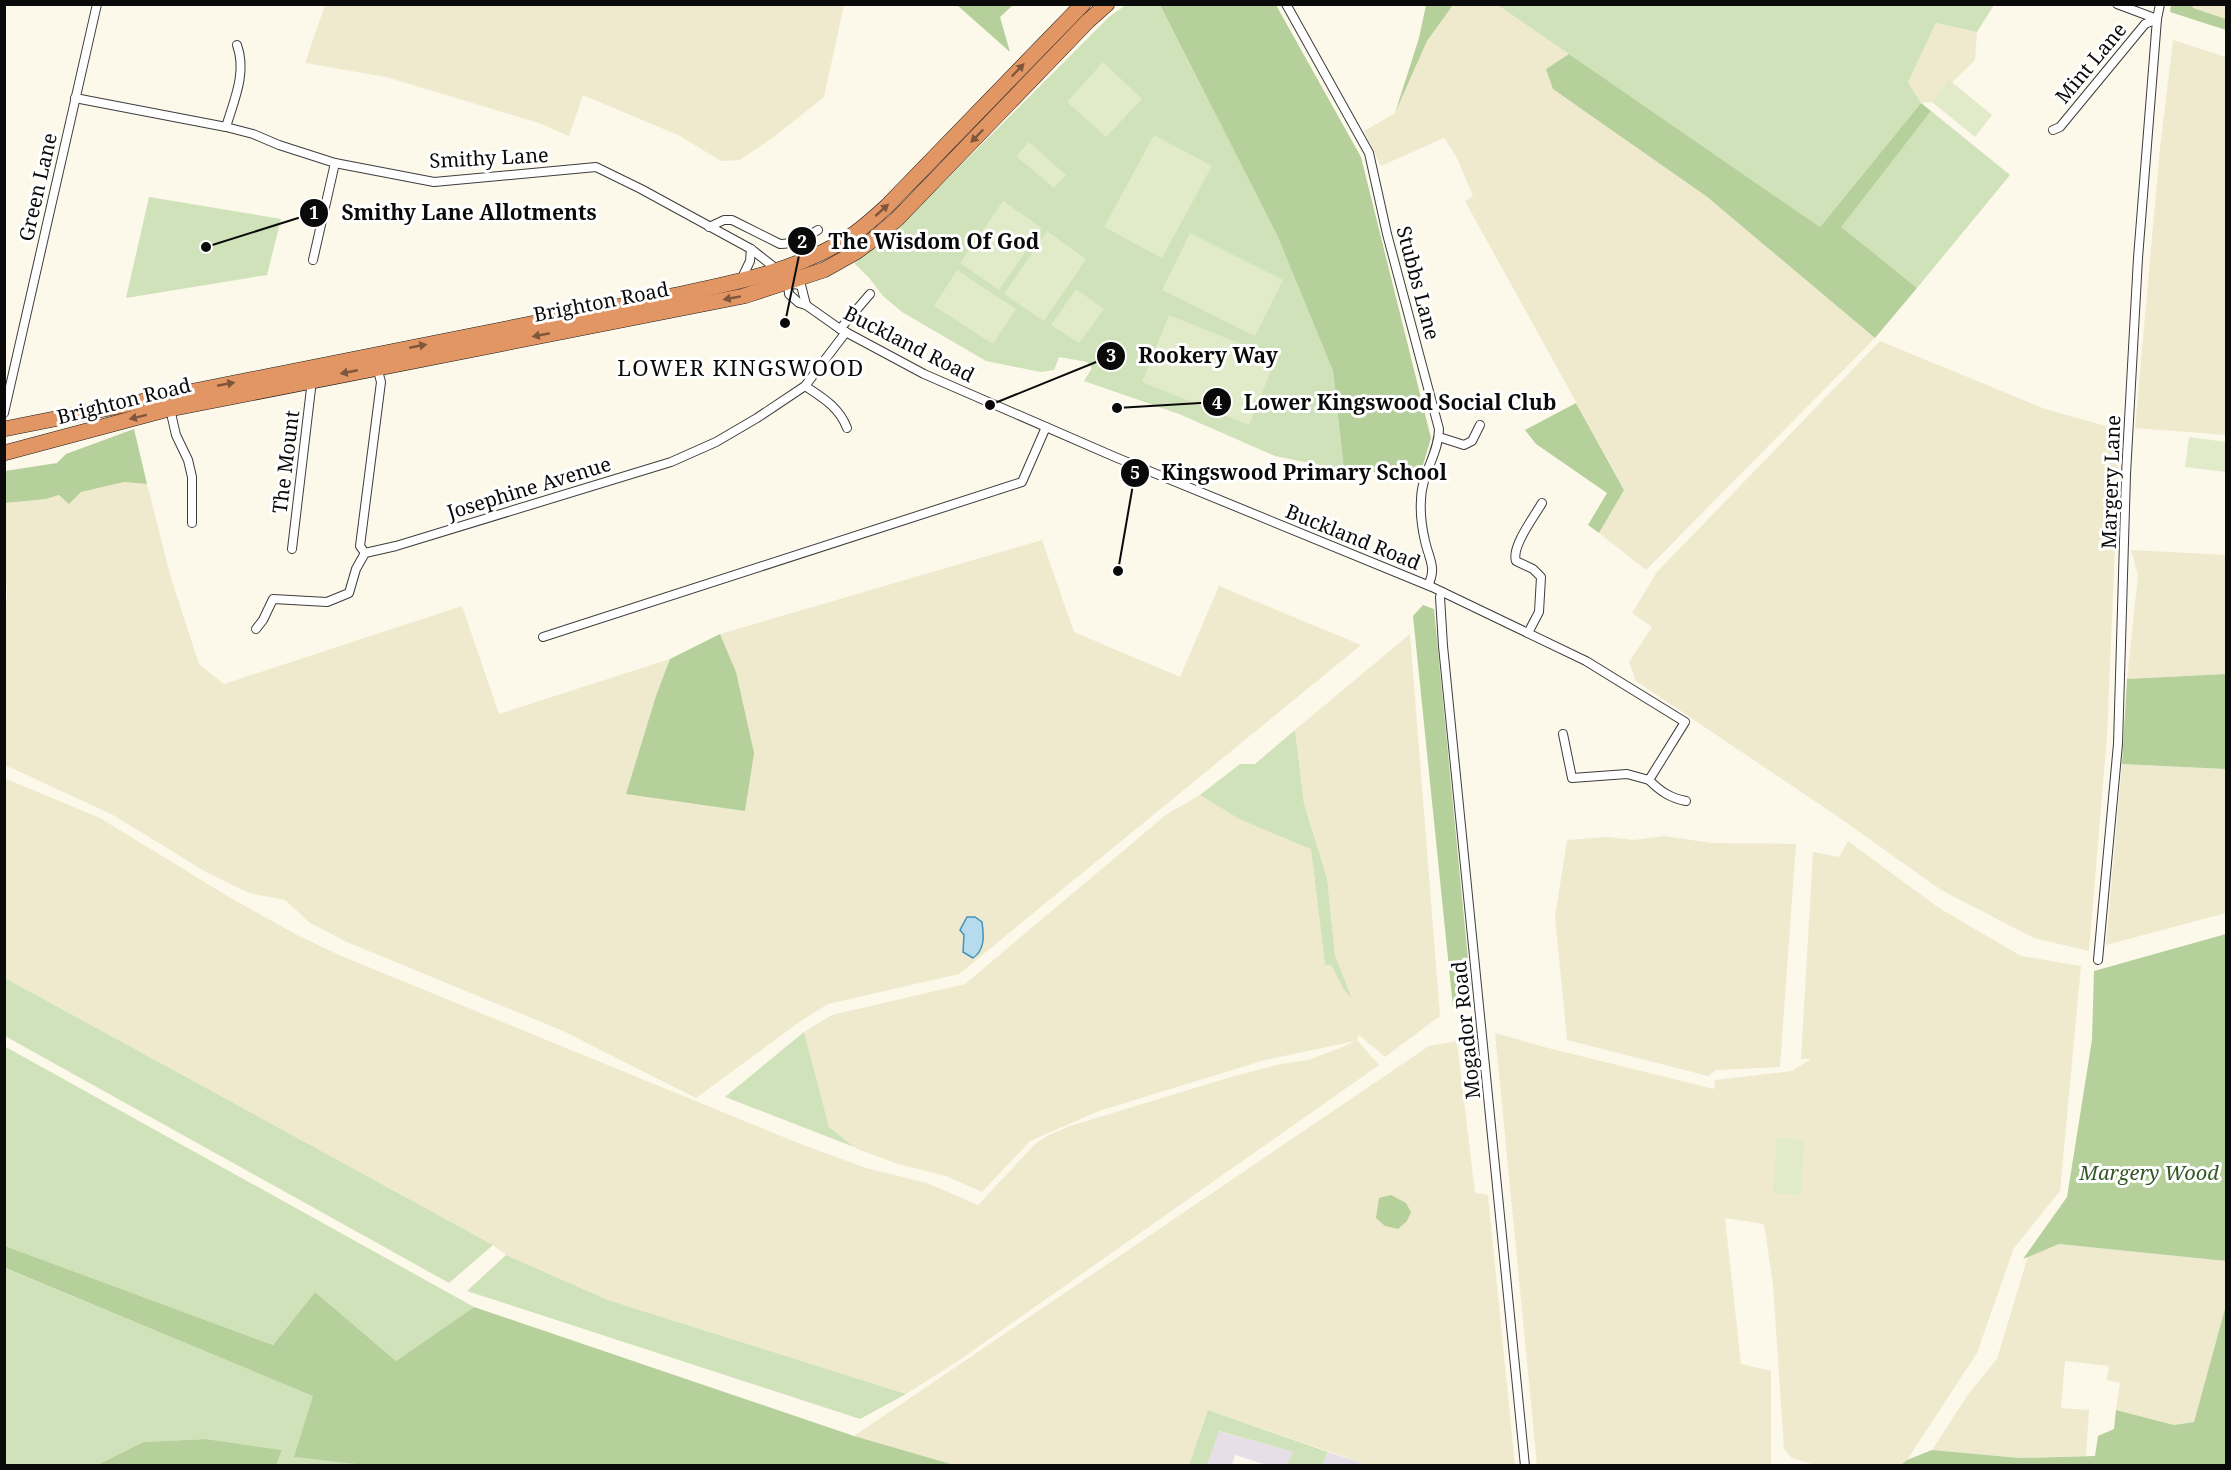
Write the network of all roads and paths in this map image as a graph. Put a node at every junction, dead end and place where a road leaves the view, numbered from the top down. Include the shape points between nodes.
1 (97, 4) edge
2 (1083, 4) edge
3 (1107, 4) edge
4 (1286, 4) edge
5 (2117, 4) edge
6 (2160, 4) edge
7 (2157, 19) junction
8 (237, 45) dead end
9 (75, 98) junction
10 (226, 127) junction
11 (2053, 130) dead end
12 (335, 163) junction
13 (710, 227) junction
14 (818, 230) dead end
15 (751, 249) junction
16 (313, 260) dead end
17 (778, 271) junction
18 (740, 281) junction
19 (788, 283) junction
20 (870, 294) dead end
21 (843, 331) junction
22 (377, 367) junction
23 (312, 380) junction
24 (805, 386) junction
25 (170, 409) junction
26 (4, 413) edge
27 (1480, 425) dead end
28 (847, 428) dead end
29 (1046, 428) junction
30 (4, 429) edge
31 (1439, 437) junction
32 (4, 453) edge
33 (1542, 503) dead end
34 (192, 523) dead end
35 (292, 549) dead end
36 (365, 553) junction
37 (1428, 585) junction
38 (1442, 592) junction
39 (256, 629) dead end
40 (1528, 633) junction
41 (543, 637) dead end
42 (1563, 734) dead end
43 (1649, 780) junction
44 (1686, 801) dead end
45 (2098, 960) dead end
46 (1526, 1466) edge

1 - 9 street, Green Lane
17 -> 2 highway, Brighton Road via 826,251 867,224
3 -> 19 highway, Brighton Road via 898,218 856,252 824,270
4 - 31 street, Stubbs Lane via 1368,153
5 - 7 street
6 - 7 street, Margery Lane
7 - 11 street, Mint Lane via 2145,24 2060,127
7 - 45 street, Margery Lane via 2126,474 2118,744
8 - 10 street via 242,67 240,82
9 - 10 street, Smithy Lane
9 - 26 street, Green Lane
10 - 12 street, Smithy Lane
12 - 13 street, Smithy Lane via 434,182 596,167
12 - 16 street
13 - 14 street via 732,220 780,244 803,239
13 - 15 street, Smithy Lane
15 - 17 street, Smithy Lane
15 - 18 street via 748,268
17 - 18 highway, Brighton Road
17 - 19 street, Smithy Lane
30 -> 18 highway, Brighton Road
19 - 21 street, Buckland Road via 789,294 799,303
19 -> 22 highway, Brighton Road via 744,296
20 - 21 street, Josephine Avenue
21 - 24 street, Josephine Avenue
21 - 29 street, Buckland Road via 924,374
22 -> 23 highway, Brighton Road
22 - 36 street via 381,382 360,546
23 - 25 highway, Brighton Road
23 - 35 street, The Mount
24 - 28 street via 831,403 843,416
24 - 36 street, Josephine Avenue via 726,436 671,462
25 -> 32 highway, Brighton Road
25 - 34 street via 192,477
27 - 31 street via 1472,441 1464,445
29 - 37 street, Buckland Road
29 - 41 street via 1022,482
31 - 37 street via 1420,497 1434,573
33 - 40 street via 1514,556 1541,577 1539,612
36 - 39 street via 349,593 327,602 273,599
37 - 38 street, Buckland Road
38 - 40 street, Buckland Road
38 - 46 street, Mogador Road via 1443,646
40 - 43 street, Buckland Road via 1586,661 1685,722
42 - 43 street via 1572,778 1627,774
43 - 44 street via 1674,799

